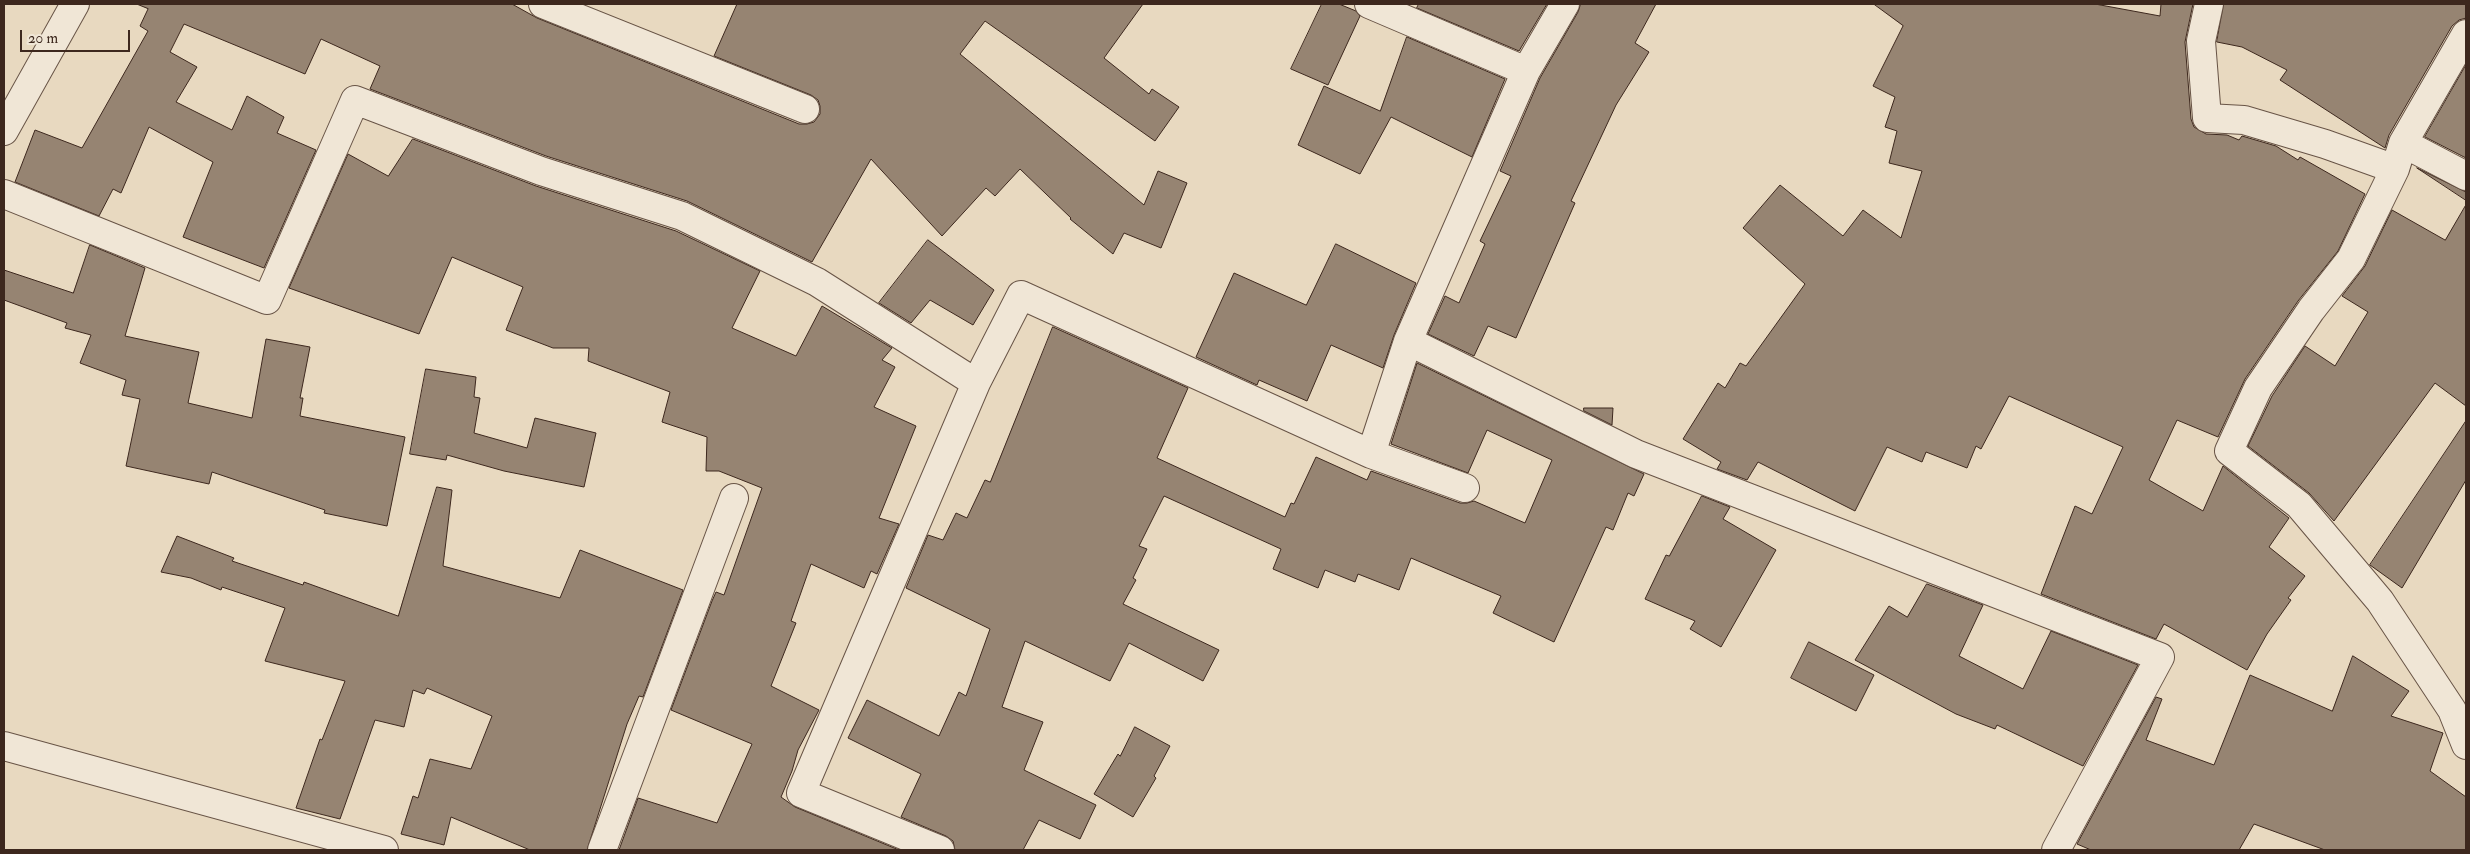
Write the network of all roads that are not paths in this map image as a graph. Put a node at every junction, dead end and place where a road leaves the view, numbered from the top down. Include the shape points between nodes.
1 (75, 4) edge
2 (543, 4) edge
3 (1369, 4) edge
4 (1565, 4) edge
5 (2209, 4) edge
6 (2466, 34) edge
7 (1526, 71) junction
8 (805, 109) dead end
9 (4, 131) edge
10 (2403, 143) junction
11 (2395, 169) junction
12 (2466, 176) edge
13 (4, 194) edge
14 (1408, 341) junction
15 (976, 383) junction
16 (1372, 454) junction
17 (1465, 488) dead end
18 (734, 498) dead end
19 (2466, 745) edge
20 (4, 746) edge
21 (384, 850) edge
22 (602, 850) edge
23 (940, 850) edge
24 (2056, 850) edge

1 - 9 street
2 - 8 street
3 - 7 street
4 - 7 street
5 - 11 street via 2201,41 2207,118 2244,120
6 - 10 street
7 - 14 street
10 - 11 street
10 - 12 street
11 - 19 street via 2351,259 2311,310 2258,388 2229,451 2299,505 2380,601 2452,710
13 - 15 street via 267,300 355,100 541,171 682,216 818,282
14 - 16 street
14 - 24 street via 1636,454 2160,657
15 - 16 street via 1021,295
15 - 23 street via 801,793
16 - 17 street
18 - 22 street
20 - 21 street

